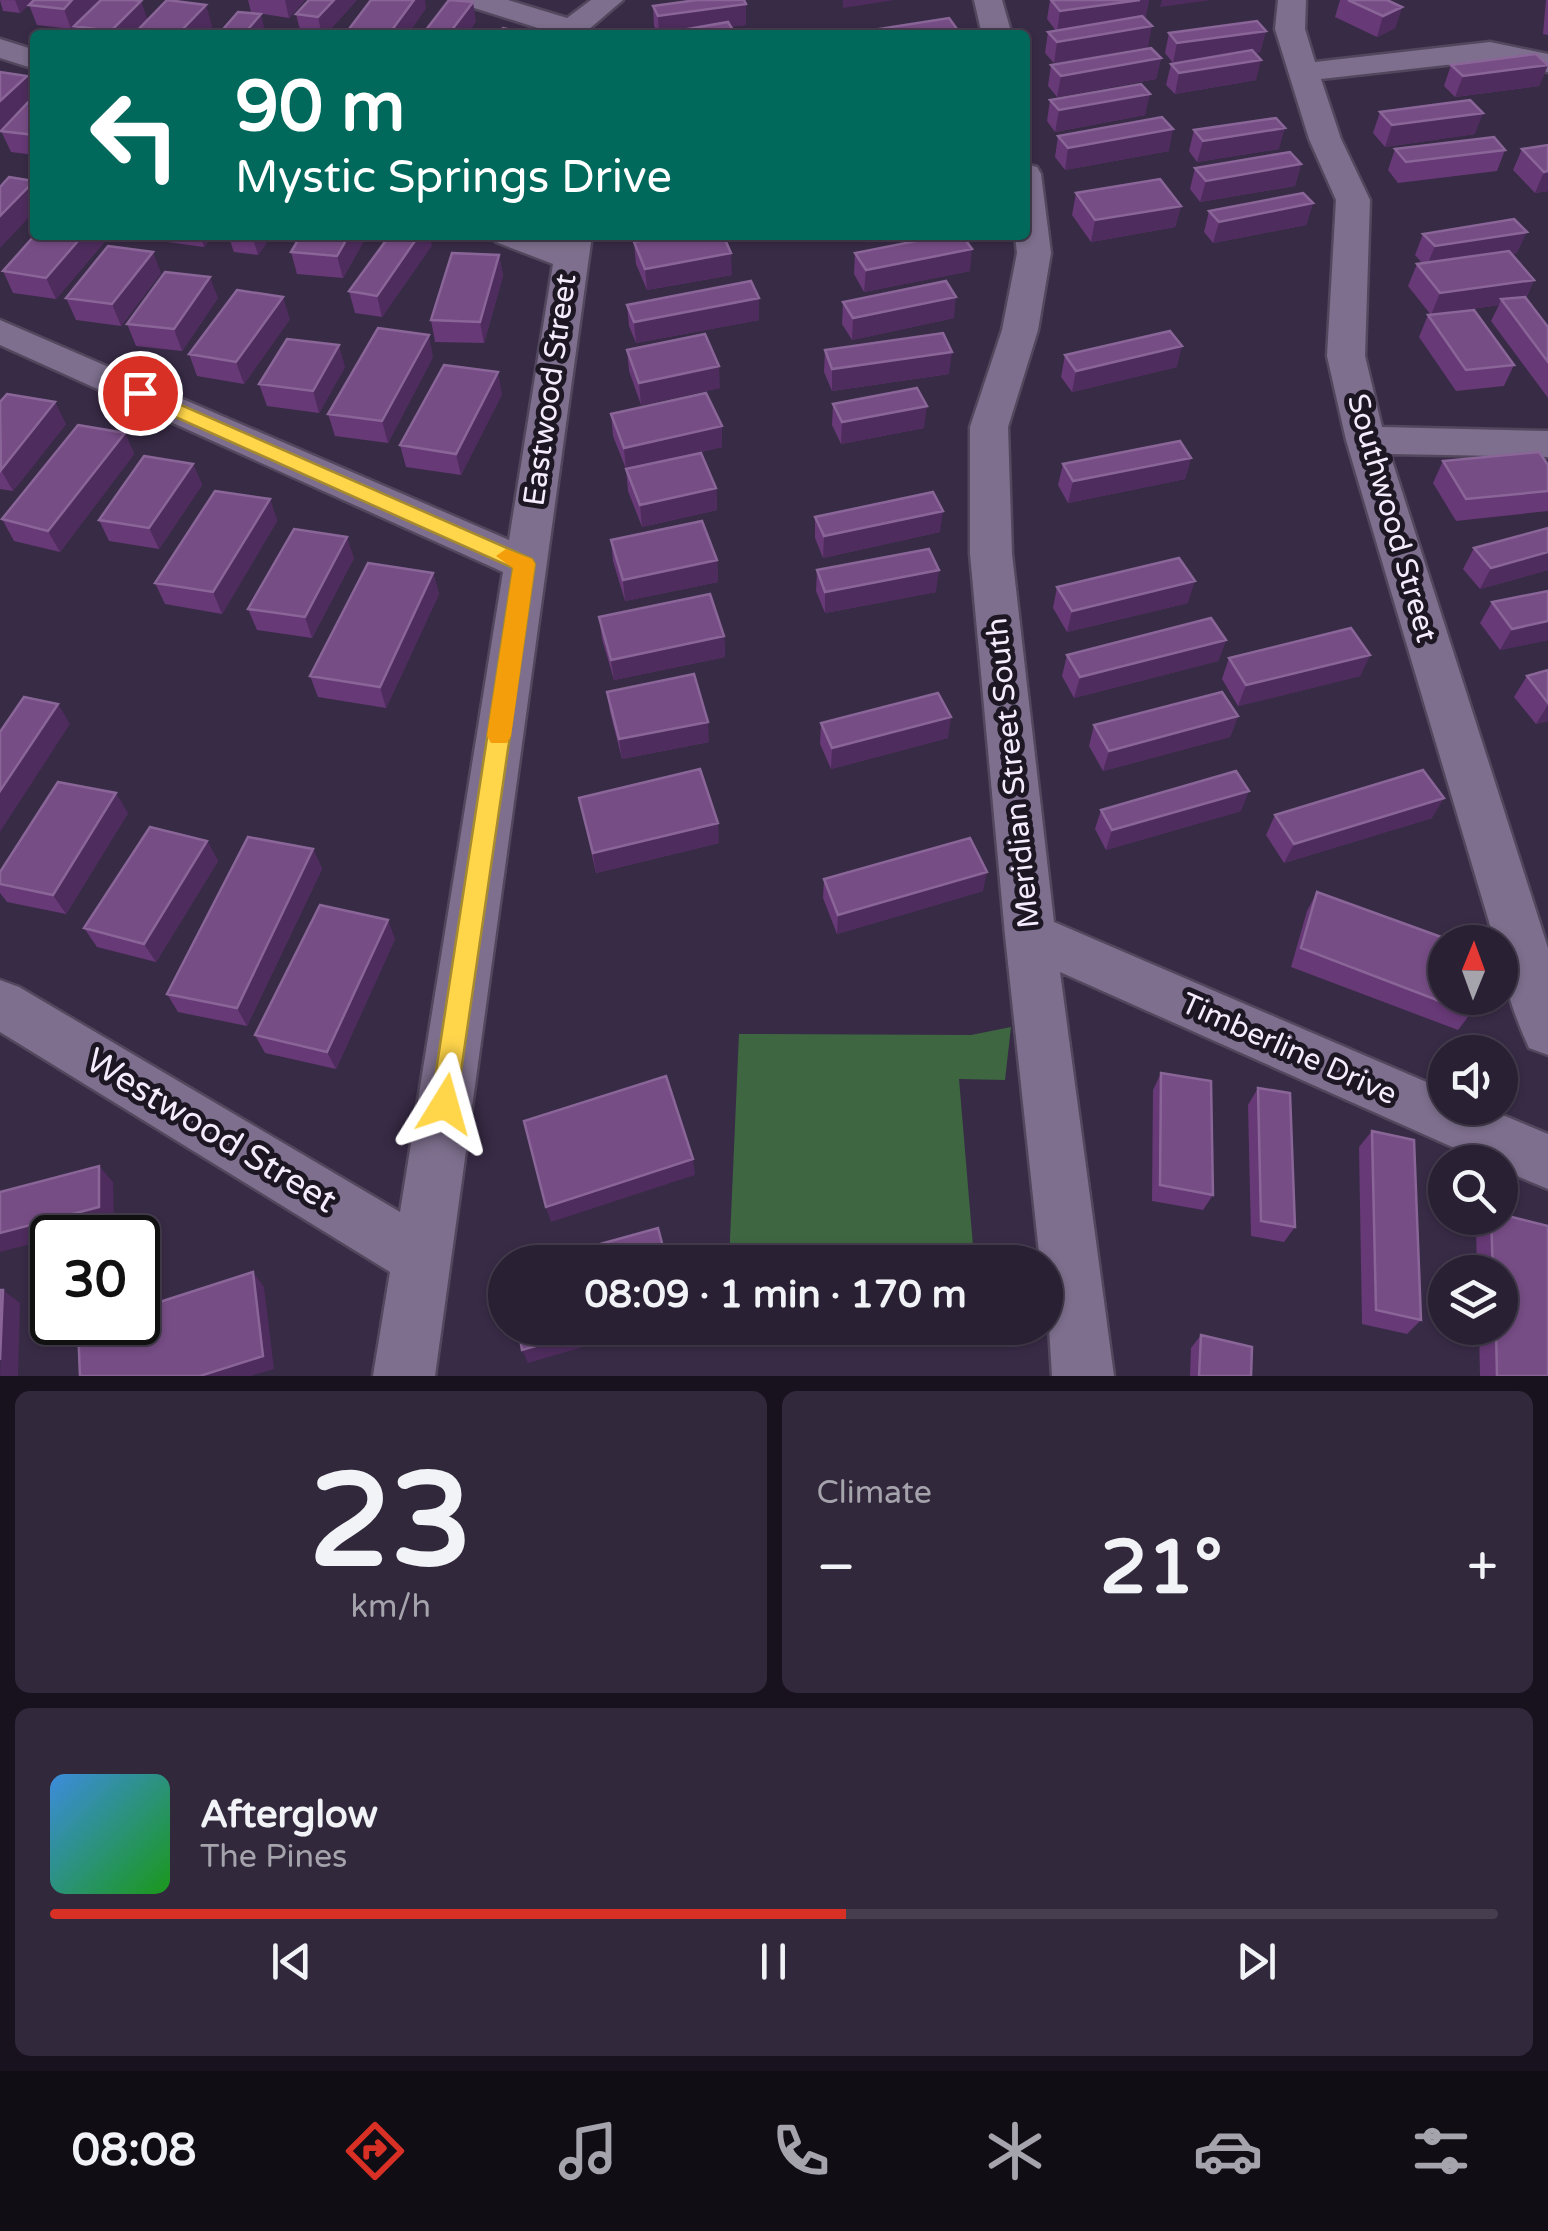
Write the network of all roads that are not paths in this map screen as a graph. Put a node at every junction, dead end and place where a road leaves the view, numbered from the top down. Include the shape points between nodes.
1 (478, 0) edge
2 (609, 0) edge
3 (988, 0) edge
4 (1292, 0) edge
5 (568, 30) edge
6 (576, 30) edge
7 (996, 30) edge
8 (0, 48) edge
9 (30, 58) edge
10 (1546, 62) edge
11 (1304, 72) junction
12 (1030, 218) edge
13 (537, 240) edge
14 (572, 246) edge
15 (0, 331) edge
16 (1366, 440) junction
17 (1548, 444) edge
18 (524, 564) junction
19 (1030, 935) junction
20 (0, 1004) edge
21 (1548, 1031) edge
22 (1548, 1162) edge
23 (422, 1258) junction
24 (404, 1376) edge
25 (1083, 1376) edge

1 - 5 street
2 - 6 street
3 - 7 street
4 - 11 street, Southwood Street via 1290,28
8 - 9 street
10 - 11 street via 1490,51
11 - 16 street, Southwood Street via 1354,200 1346,356
12 - 19 street, Meridian Street South via 1034,254 1020,330 989,428 990,554
13 - 14 street
14 - 18 street, Eastwood Street
15 - 18 street
16 - 17 street
16 - 21 street, Southwood Street
18 - 23 street, Eastwood Street
19 - 22 street, Timberline Drive
19 - 25 street, Meridian Street South
20 - 23 street, Westwood Street
23 - 24 street, Eastwood Street

